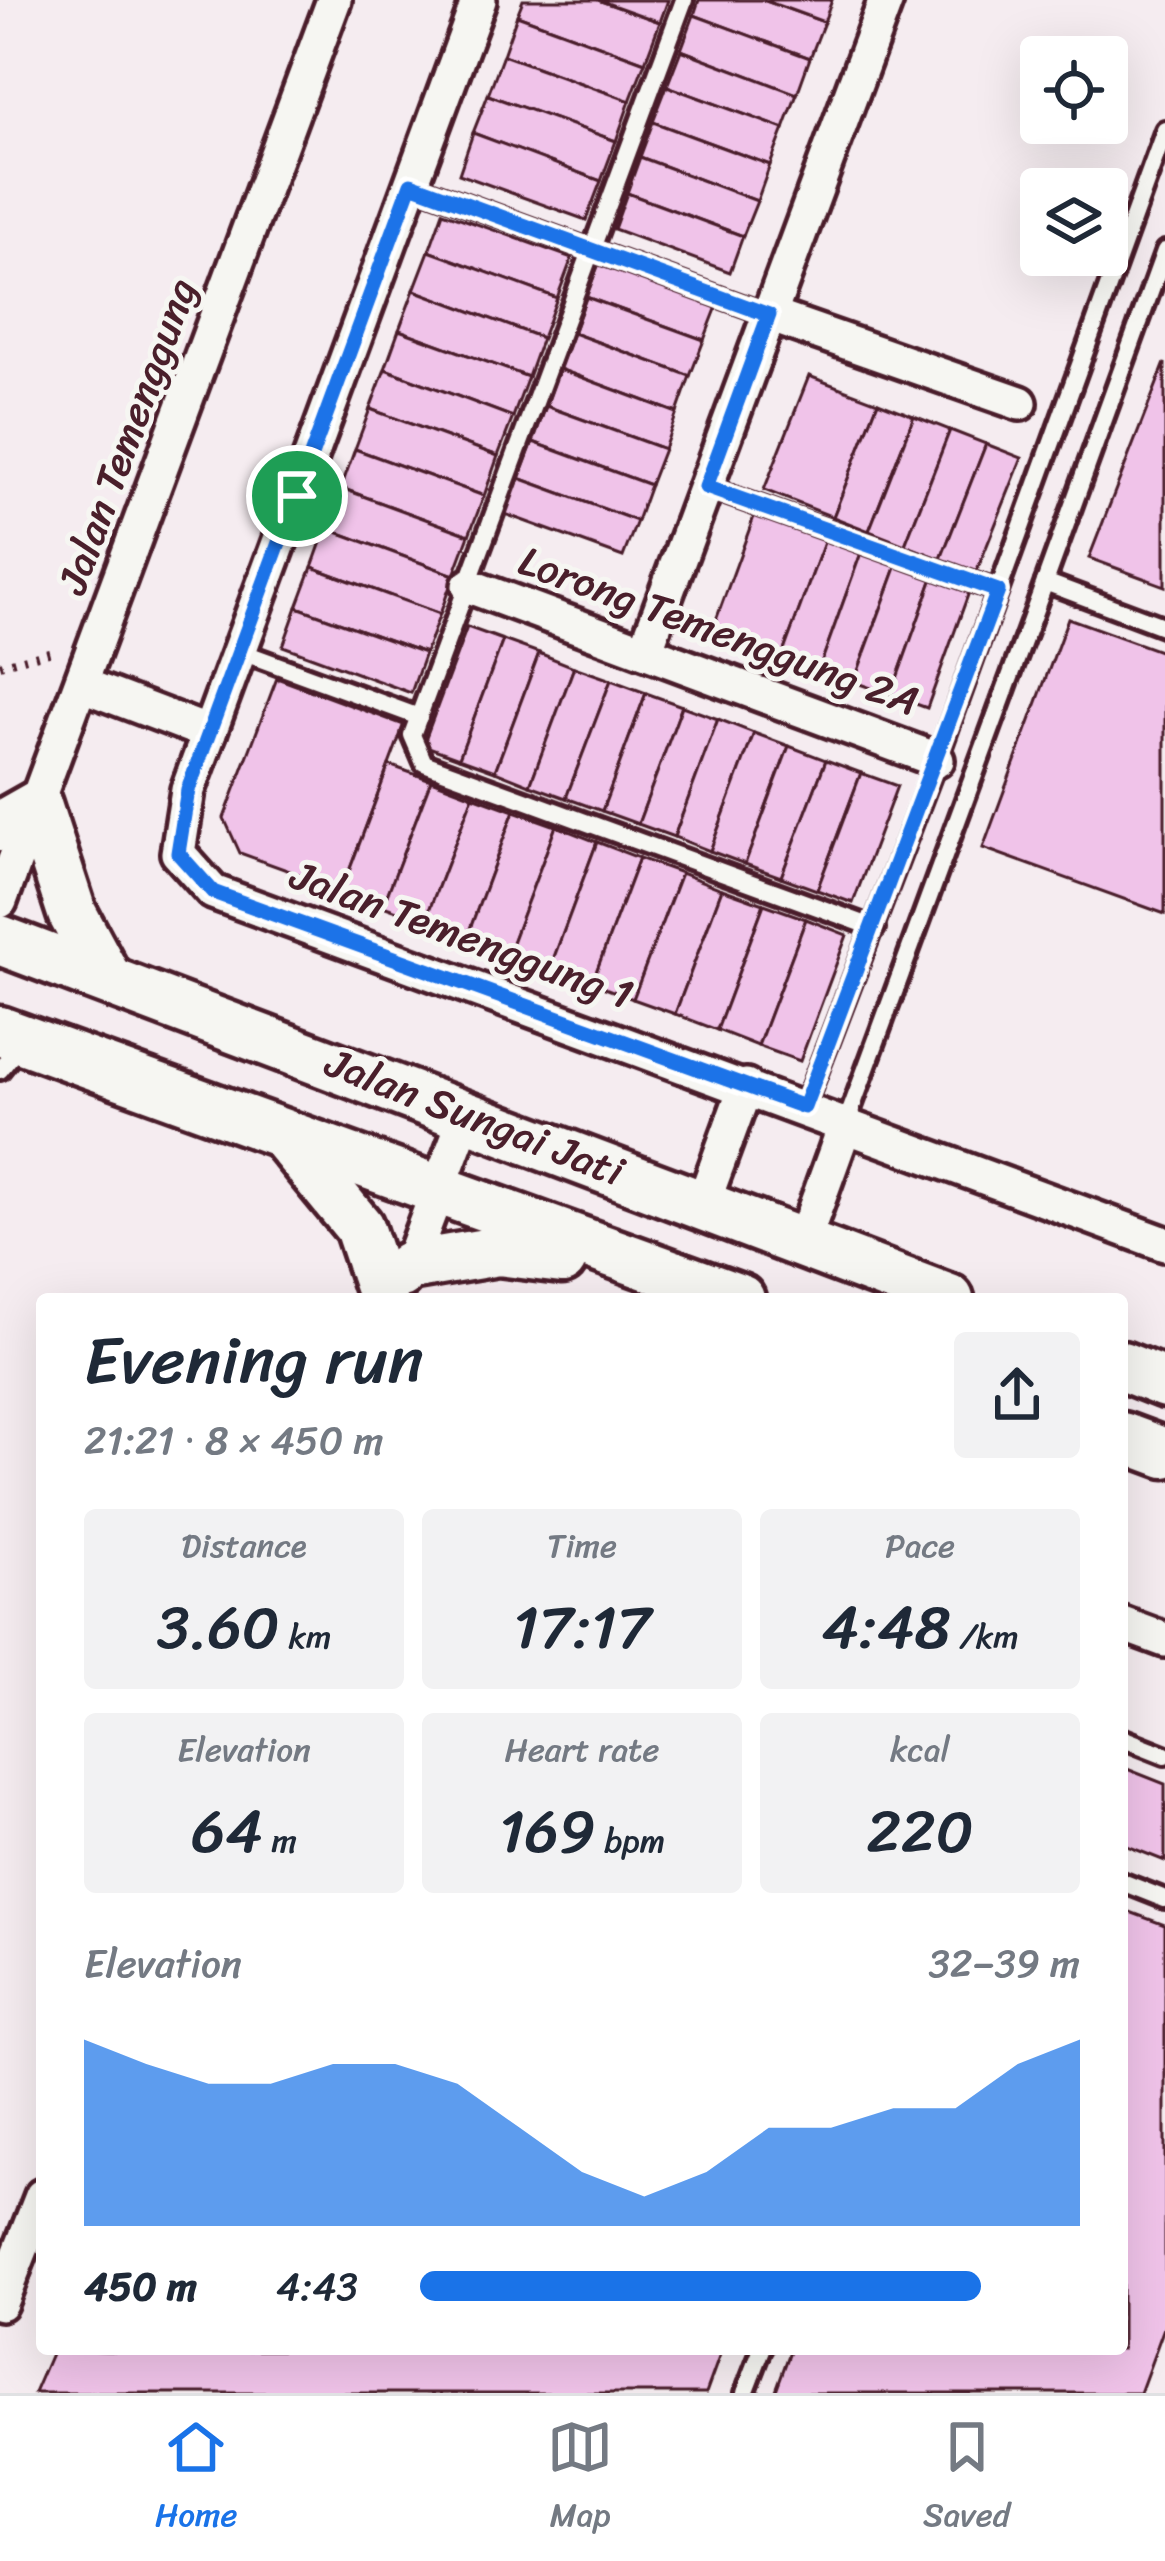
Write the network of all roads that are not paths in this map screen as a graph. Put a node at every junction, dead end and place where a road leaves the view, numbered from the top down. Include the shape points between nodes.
1 (334, 0) edge
2 (479, 0) edge
3 (684, 0) edge
4 (886, 0) edge
5 (1165, 130) edge
6 (411, 184) junction
7 (591, 250) junction
8 (1165, 251) edge
9 (769, 315) junction
10 (1020, 404) dead end
11 (706, 487) junction
12 (1045, 582) junction
13 (469, 586) junction
14 (998, 591) junction
15 (1165, 627) edge
16 (239, 651) junction
17 (645, 651) junction
18 (83, 686) junction
19 (419, 717) junction
20 (188, 725) junction
21 (937, 760) junction
22 (18, 816) edge
23 (0, 901) edge
24 (874, 928) junction
25 (0, 940) edge
26 (108, 980) junction
27 (8, 1047) edge
28 (746, 1086) junction
29 (804, 1107) junction
30 (467, 1113) junction
31 (846, 1123) junction
32 (286, 1137) junction
33 (436, 1193) junction
34 (703, 1203) junction
35 (803, 1242) junction
36 (1165, 1244) edge
37 (674, 1275) junction
38 (396, 1288) edge
39 (724, 1293) edge
40 (934, 1293) edge
41 (1128, 1368) edge
42 (1165, 1383) edge
43 (1128, 1439) edge
44 (1165, 1453) edge
45 (1128, 1626) edge
46 (1165, 1640) edge
47 (1128, 1740) edge
48 (1165, 1755) edge
49 (1128, 1884) edge
50 (1165, 1899) edge
51 (36, 2211) edge
52 (0, 2302) edge
53 (760, 2355) edge
54 (746, 2393) edge

1 - 18 street, Jalan Temenggung
2 - 6 street, Jalan Temenggung 1
3 - 7 lane
4 - 9 street
5 - 14 lane
6 - 7 lane
6 - 16 street, Jalan Temenggung 1
7 - 9 lane
7 - 13 lane
8 - 12 lane
9 - 10 street
9 - 11 street
11 - 14 lane
11 - 17 street
12 - 15 lane
12 - 31 lane
13 - 17 street, Lorong Temenggung 2A
13 - 19 lane
14 - 21 lane
16 - 19 lane
16 - 20 street, Jalan Temenggung 1
17 - 21 street, Lorong Temenggung 2A
18 - 20 street
18 - 22 street, Jalan Temenggung
19 - 24 lane via 412,735 424,763
20 - 28 street, Jalan Temenggung 1 via 178,853 213,892
21 - 24 lane
22 - 23 street, Jalan Temenggung
22 - 26 main road
24 - 29 lane
25 - 26 main road, Jalan Sungai Jati
26 - 30 main road, Jalan Sungai Jati
27 - 32 main road, Jalan Sungai Jati
28 - 29 street, Jalan Temenggung 1
28 - 34 street
29 - 31 street, Jalan Temenggung 1
30 - 33 street
30 - 34 main road, Jalan Sungai Jati
31 - 35 street
31 - 36 street, Jalan Temenggung 1
32 - 33 main road, Jalan Sungai Jati
32 - 38 main road via 359,1227
33 - 37 main road, Jalan Sungai Jati
33 - 38 street
34 - 35 main road, Jalan Sungai Jati
35 - 40 main road, Jalan Sungai Jati
37 - 38 main road via 498,1250
37 - 39 main road, Jalan Sungai Jati
41 - 42 main road
43 - 44 main road
45 - 46 street
47 - 48 lane
49 - 50 lane
51 - 52 street
53 - 54 lane

